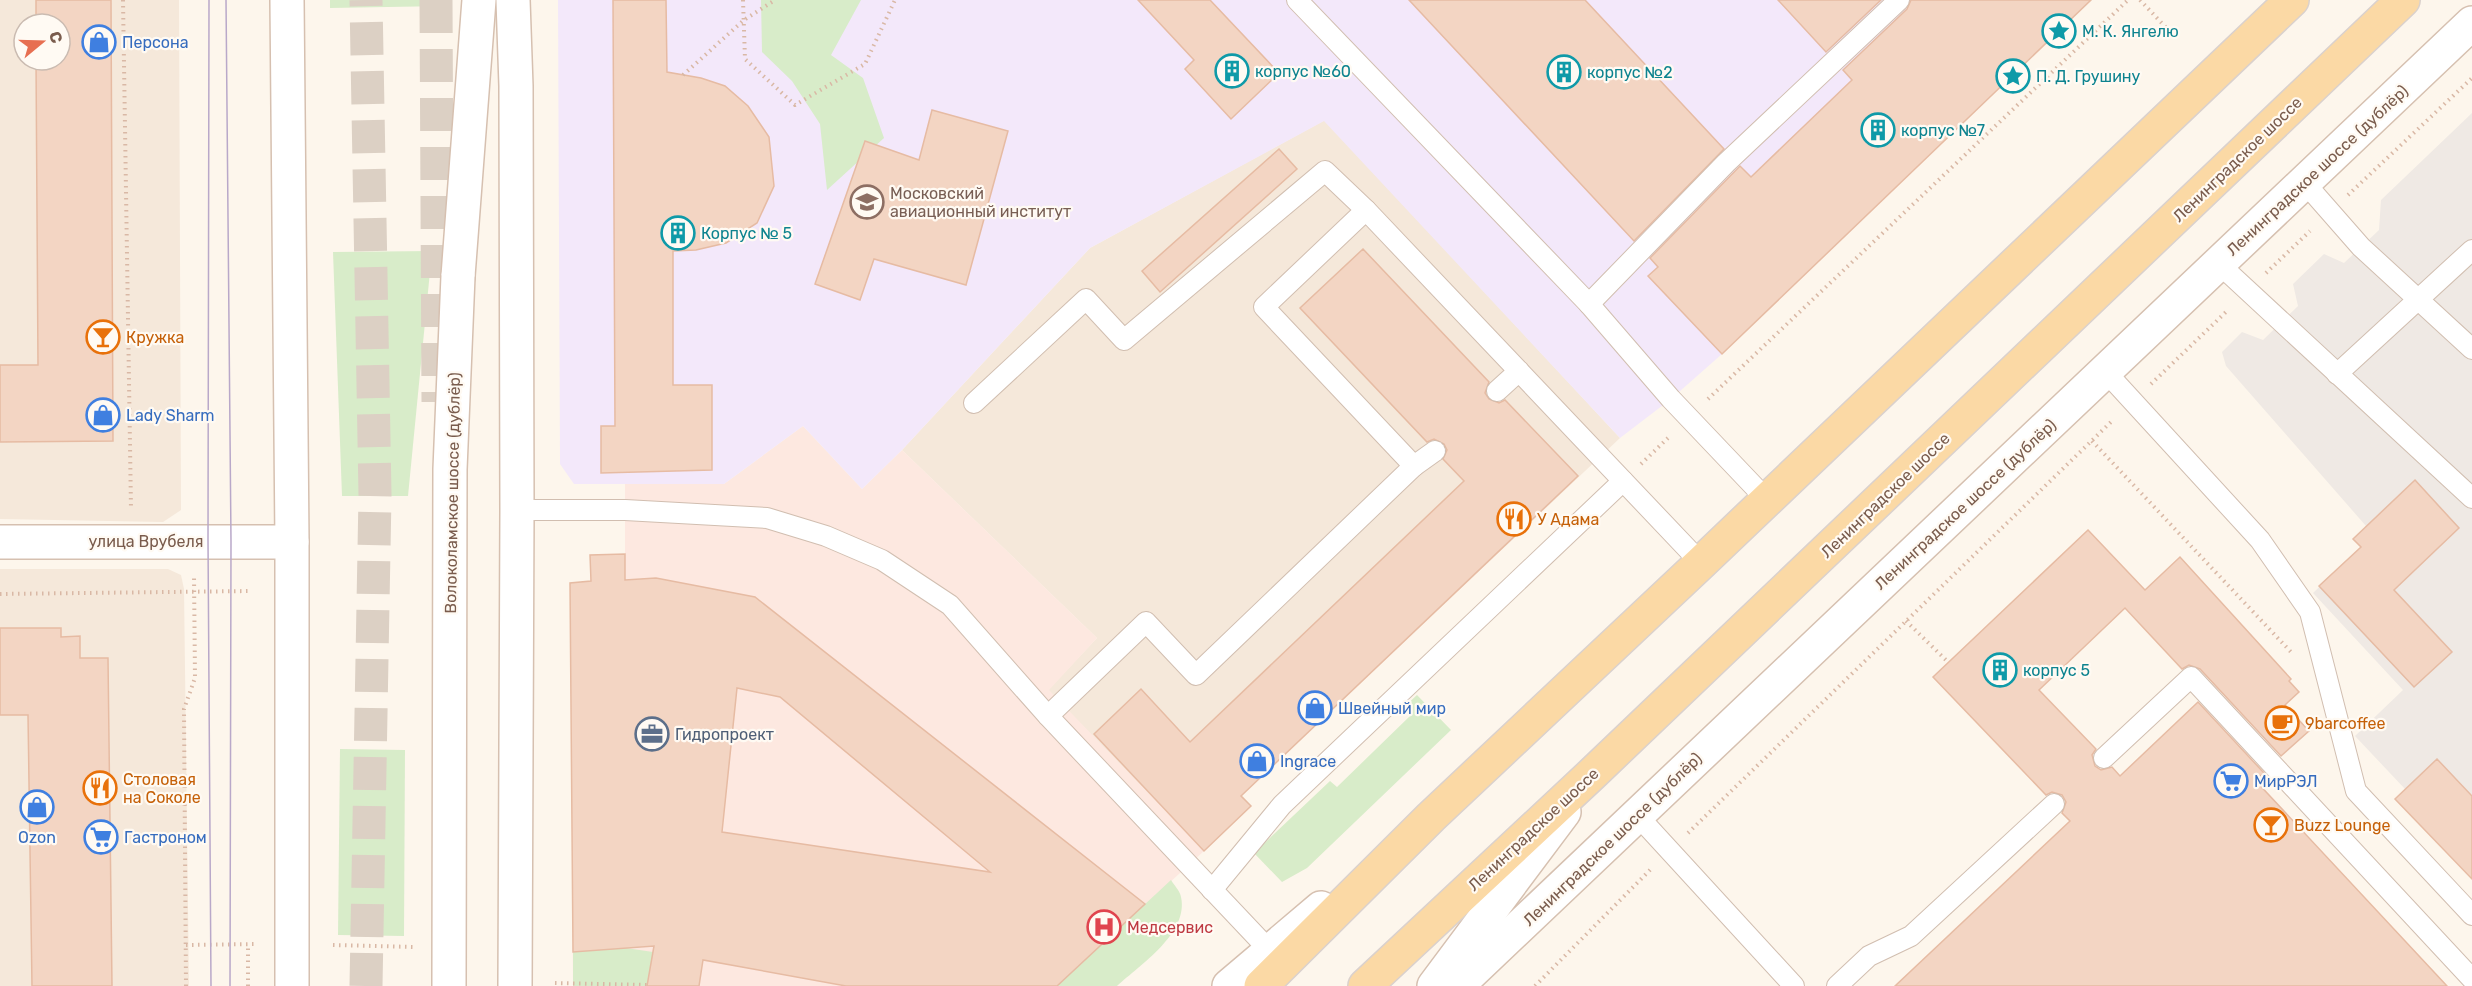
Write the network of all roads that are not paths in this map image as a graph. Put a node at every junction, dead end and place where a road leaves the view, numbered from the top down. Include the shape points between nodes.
1 (286, 0) edge
2 (479, 0) edge
3 (513, 0) edge
4 (1297, 0) edge
5 (1899, 0) edge
6 (2292, 0) edge
7 (2403, 0) edge
8 (2472, 23) edge
9 (2304, 182) junction
10 (1366, 210) junction
11 (2472, 250) edge
12 (2218, 263) junction
13 (2418, 301) junction
14 (1589, 303) junction
15 (2472, 349) edge
16 (1519, 371) junction
17 (2105, 371) junction
18 (2337, 374) junction
19 (1497, 391) dead end
20 (974, 403) dead end
21 (1435, 451) dead end
22 (1414, 466) junction
23 (1623, 481) junction
24 (2472, 498) edge
25 (1767, 500) junction
26 (517, 510) junction
27 (0, 542) edge
28 (292, 542) junction
29 (1701, 563) junction
30 (1048, 716) junction
31 (2103, 758) dead end
32 (1592, 774) junction
33 (2054, 804) dead end
34 (1637, 815) junction
35 (1431, 817) junction
36 (1212, 890) junction
37 (2472, 915) edge
38 (1270, 951) junction
39 (2472, 979) edge
40 (292, 986) edge
41 (449, 986) edge
42 (515, 986) edge
43 (1230, 986) edge
44 (1261, 986) edge
45 (1365, 986) edge
46 (1434, 986) edge
47 (1457, 986) edge
48 (1794, 986) edge
49 (1837, 986) edge

1 - 28 main road
2 - 41 main road, Волоколамское шоссе (дублёр), bridge via 458,276 450,469
3 - 26 main road
4 - 14 lane
5 - 14 lane via 1726,163
6 - 25 main road
7 - 32 main road, Ленинградское шоссе
8 - 9 main road, Ленинградское шоссе (дублёр)
9 - 12 main road, Ленинградское шоссе (дублёр)
9 - 13 lane via 2361,247
10 - 16 lane
10 - 20 lane via 1324,171 1124,340 1086,299
10 - 22 lane via 1264,307
11 - 13 lane
12 - 17 main road, Ленинградское шоссе (дублёр)
12 - 18 lane
13 - 15 lane
13 - 18 lane
14 - 25 lane
16 - 19 lane
16 - 23 lane
17 - 34 main road, Ленинградское шоссе (дублёр)
17 - 37 lane via 2260,540 2310,612 2356,791
18 - 24 lane
21 - 22 lane
22 - 30 lane via 1196,675 1146,622
23 - 29 lane
23 - 36 lane via 1281,805
25 - 29 main road
26 - 30 lane via 625,510 766,518 826,536 882,560 950,606
26 - 42 main road
27 - 28 main road, улица Врубеля
28 - 40 main road
29 - 35 main road
30 - 36 lane
31 - 39 lane via 2191,678
32 - 45 main road, Ленинградское шоссе
32 - 46 main road
33 - 49 lane via 1911,936 1869,956
34 - 47 main road, Ленинградское шоссе (дублёр)
34 - 48 lane
35 - 38 main road
35 - 44 main road
36 - 38 lane
38 - 43 main road

